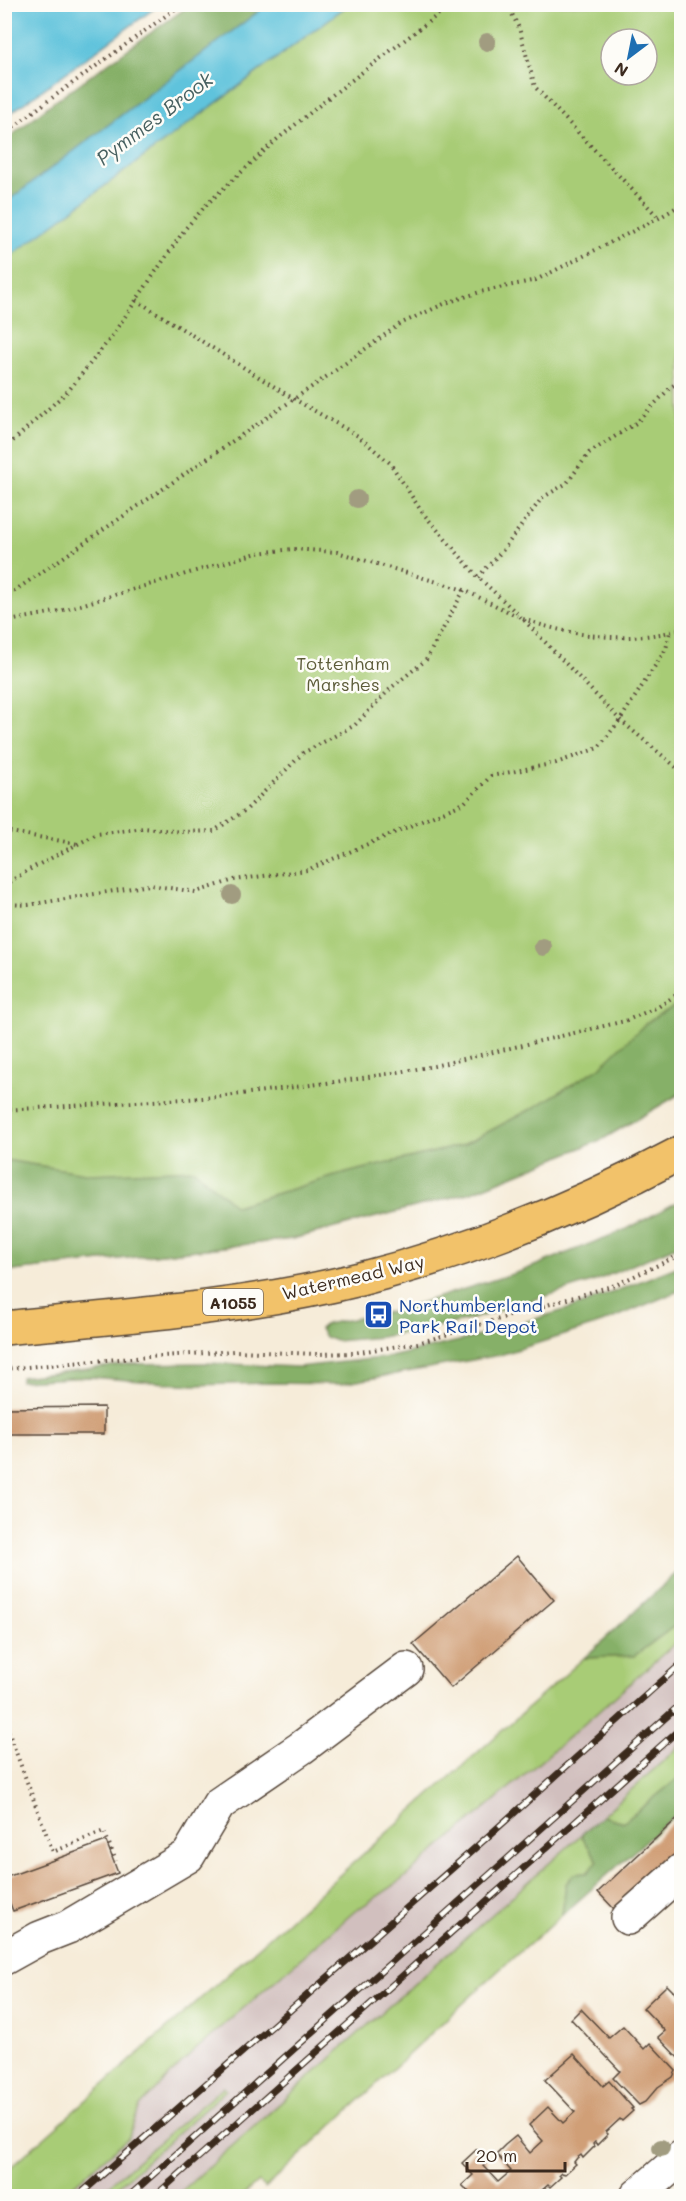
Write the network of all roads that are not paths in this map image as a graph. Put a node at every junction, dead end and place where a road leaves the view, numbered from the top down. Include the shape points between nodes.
1 (681, 1152) edge
2 (4, 1328) edge
3 (406, 1668) dead end
4 (681, 1870) edge
5 (628, 1918) dead end
6 (4, 1958) edge
7 (679, 2165) edge
8 (638, 2196) edge

1 - 2 main road, Watermead Way / A1055 via 535,1222 457,1251 359,1279 262,1298
3 - 6 street via 301,1749 219,1804 188,1856 68,1926
4 - 5 street
7 - 8 street

